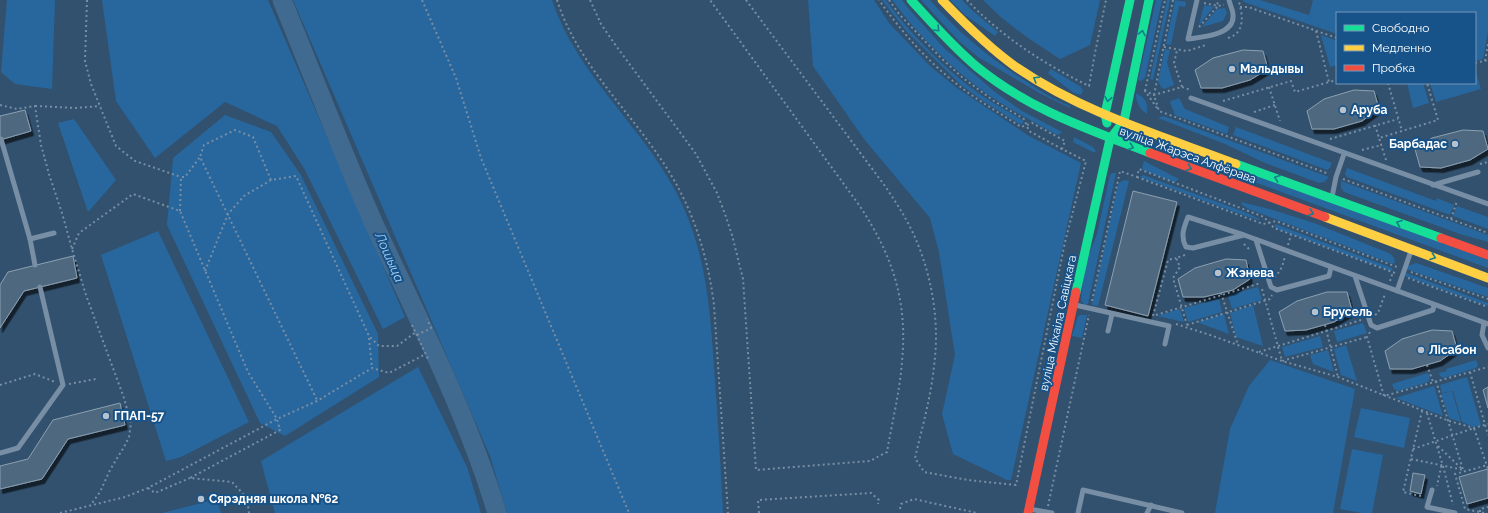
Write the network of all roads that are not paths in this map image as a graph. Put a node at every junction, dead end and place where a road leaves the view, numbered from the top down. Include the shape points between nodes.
1 (911, 0) edge
2 (942, 0) edge
3 (1130, 0) edge
4 (1149, 0) edge
5 (1229, 0) edge
6 (1200, 1) edge
7 (1191, 98) dead end
8 (1105, 114) junction
9 (1124, 121) junction
10 (2, 139) dead end
11 (1110, 139) junction
12 (1344, 154) junction
13 (1478, 172) dead end
14 (1433, 185) junction
15 (1331, 198) junction
16 (1488, 204) edge
17 (54, 233) dead end
18 (1244, 235) junction
19 (30, 239) junction
20 (1256, 240) junction
21 (1412, 250) junction
22 (1488, 256) edge
23 (36, 265) dead end
24 (1332, 267) junction
25 (1355, 276) junction
26 (1488, 278) edge
27 (40, 287) dead end
28 (1397, 291) junction
29 (1074, 305) junction
30 (1434, 305) junction
31 (1112, 314) junction
32 (1486, 324) edge
33 (1108, 331) dead end
34 (1165, 344) dead end
35 (1488, 348) edge
36 (0, 453) edge
37 (1434, 490) road end
38 (1151, 505) junction
39 (1029, 511) edge
40 (1049, 512) edge
41 (1078, 513) edge
42 (1147, 513) edge
43 (1182, 513) edge
44 (1455, 513) edge

1 -> 11 main road, вуліца Жарэса Алфёрава via 956,48 1005,87 1043,110
8 -> 2 main road, вуліца Жарэса Алфёрава via 1054,90 1016,67 970,29
3 -> 8 main road, вуліца Міхаіла Савіцкага
9 -> 4 main road, вуліца Міхаіла Савіцкага
5 - 6 lane via 1233,15 1229,28 1204,37 1188,39
7 - 12 lane
8 - 9 main road, вуліца Жарэса Алфёрава
8 - 11 main road, вуліца Міхаіла Савіцкага
9 - 11 main road, вуліца Міхаіла Савіцкага
15 -> 9 main road, вуліца Жарэса Алфёрава
10 - 19 lane
11 -> 21 main road, вуліца Жарэса Алфёрава
11 - 29 main road, вуліца Міхаіла Савіцкага
12 - 14 lane
12 - 15 lane
13 - 14 lane
14 - 16 lane
22 -> 15 main road, вуліца Жарэса Алфёрава
17 - 19 lane
18 - 18 lane via 1193,248 1186,247 1182,240 1188,217
18 - 20 lane
19 - 23 lane
20 - 24 lane
20 - 24 lane via 1271,287 1274,289 1329,276
21 -> 26 main road, вуліца Жарэса Алфёрава
21 - 28 lane
24 - 25 lane
25 - 28 lane
25 - 30 lane via 1371,325 1377,328 1433,310
27 - 36 lane via 63,385 18,448
28 - 30 lane
29 - 31 lane
29 - 39 main road, вуліца Міхаіла Савіцкага
30 - 32 lane
31 - 33 lane
31 - 34 lane via 1169,326
32 - 35 lane via 1482,335
37 - 44 lane via 1428,507
38 - 41 lane via 1083,490
38 - 42 lane
38 - 43 lane
39 - 40 lane

